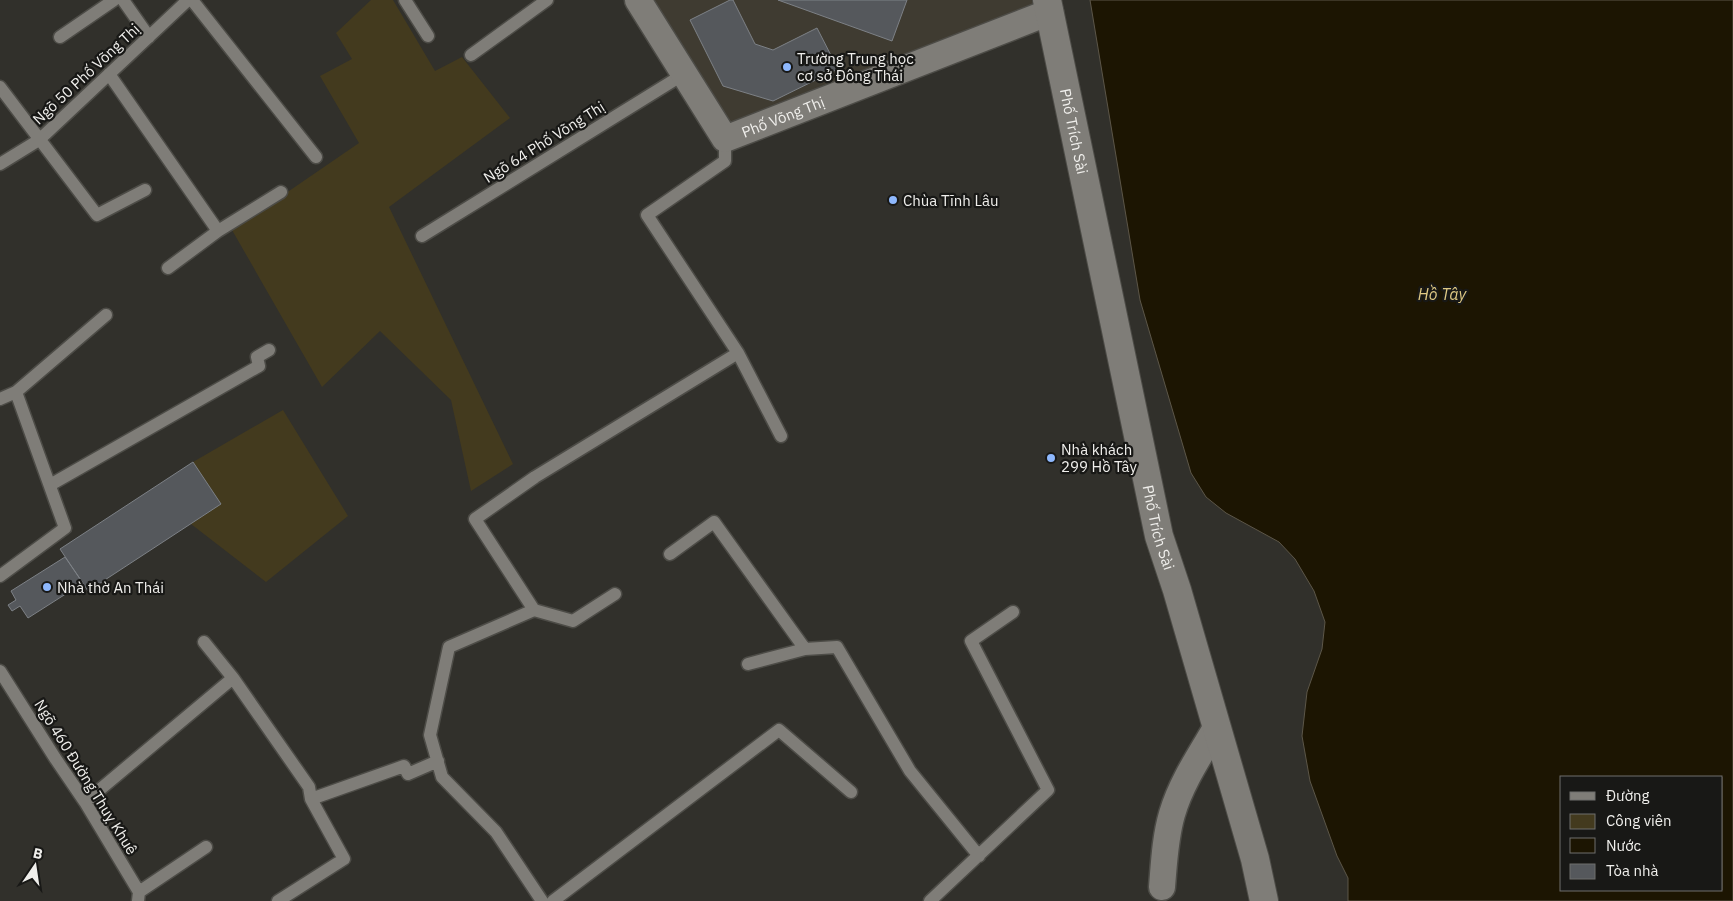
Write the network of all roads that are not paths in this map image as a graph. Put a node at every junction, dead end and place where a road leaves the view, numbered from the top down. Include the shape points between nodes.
1 (114, 0) edge
2 (122, 0) edge
3 (190, 0) edge
4 (405, 0) edge
5 (547, 0) edge
6 (638, 0) edge
7 (1048, 6) edge
8 (428, 36) dead end
9 (60, 37) dead end
10 (148, 37) junction
11 (471, 55) dead end
12 (109, 74) junction
13 (684, 74) junction
14 (0, 87) edge
15 (725, 139) junction
16 (39, 140) junction
17 (316, 157) dead end
18 (0, 164) edge
19 (144, 190) dead end
20 (281, 192) dead end
21 (218, 231) junction
22 (422, 236) dead end
23 (168, 268) dead end
24 (106, 315) dead end
25 (269, 350) dead end
26 (738, 353) junction
27 (16, 392) junction
28 (0, 399) edge
29 (781, 436) dead end
30 (50, 485) junction
31 (670, 554) dead end
32 (0, 576) edge
33 (616, 594) dead end
34 (534, 610) junction
35 (1013, 612) dead end
36 (204, 642) dead end
37 (805, 650) junction
38 (748, 664) dead end
39 (0, 671) edge
40 (233, 678) junction
41 (1216, 728) junction
42 (438, 761) junction
43 (851, 792) dead end
44 (311, 799) junction
45 (85, 802) junction
46 (206, 847) dead end
47 (978, 856) junction
48 (1163, 894) edge
49 (139, 897) edge
50 (278, 901) edge
51 (542, 901) edge
52 (553, 901) edge
53 (930, 901) edge
54 (1264, 901) edge

1 - 9 lane
2 - 10 lane
3 - 10 lane, Ngõ 50 Phố Võng Thị
3 - 17 lane
4 - 8 lane
5 - 11 lane
6 - 13 street, Phố Võng Thị
7 - 15 street, Phố Võng Thị
7 - 41 street, Phố Trích Sài via 1159,536
10 - 12 lane, Ngõ 50 Phố Võng Thị
12 - 16 lane, Ngõ 50 Phố Võng Thị
12 - 21 lane
13 - 15 street, Phố Võng Thị
13 - 22 lane, Ngõ 64 Phố Võng Thị
14 - 16 lane
15 - 26 lane via 725,161 647,215
16 - 18 lane, Ngõ 50 Phố Võng Thị
16 - 19 lane via 97,215
20 - 21 lane
21 - 23 lane
24 - 27 lane
25 - 30 lane via 256,357 259,366
26 - 29 lane
26 - 34 lane via 535,477 475,519
27 - 28 lane
27 - 30 lane
30 - 32 lane via 65,528
31 - 37 lane via 714,522
33 - 34 lane via 573,621
34 - 42 lane via 449,647 430,735
35 - 47 lane via 971,641 1048,790
36 - 40 lane
37 - 38 lane
37 - 47 lane via 837,647 910,771
39 - 45 lane, Ngõ 460 Đường Thuỵ Khuê
40 - 44 lane via 309,787
40 - 45 lane
41 - 48 street via 1197,759 1172,813
41 - 54 street, Phố Trích Sài via 1255,859
42 - 44 lane via 408,774 404,766
42 - 51 lane via 442,777 496,832
43 - 52 lane via 779,730
44 - 50 lane via 344,859
45 - 49 lane, Ngõ 460 Đường Thuỵ Khuê
46 - 49 lane
47 - 53 lane

